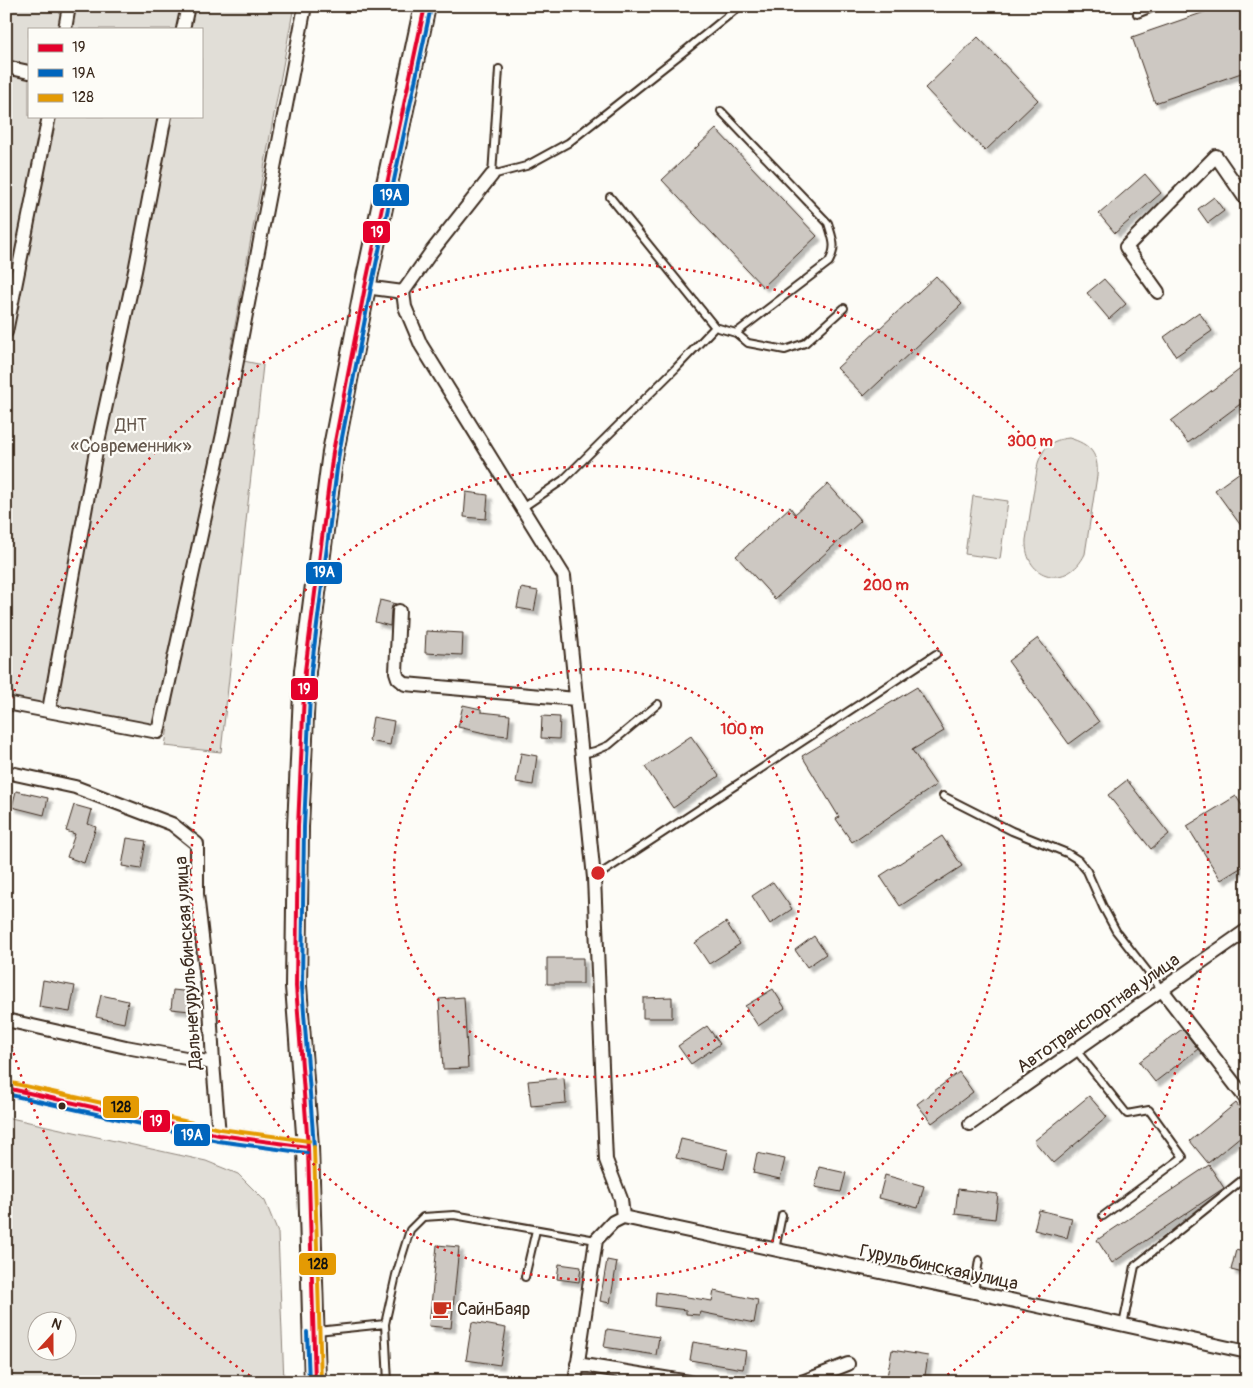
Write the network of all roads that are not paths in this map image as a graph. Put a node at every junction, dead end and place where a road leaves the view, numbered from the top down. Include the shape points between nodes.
1 (69, 6) edge
2 (188, 6) edge
3 (305, 6) edge
4 (425, 6) edge
5 (740, 6) edge
6 (1157, 6) edge
7 (1137, 14) dead end
8 (65, 28) edge
9 (183, 28) edge
10 (6, 67) edge
11 (499, 69) dead end
12 (28, 72) edge
13 (721, 111) dead end
14 (48, 118) edge
15 (165, 118) edge
16 (492, 175) junction
17 (610, 197) dead end
18 (1247, 201) edge
19 (365, 287) junction
20 (403, 292) junction
21 (1158, 292) dead end
22 (844, 308) dead end
23 (715, 327) junction
24 (6, 332) edge
25 (736, 333) junction
26 (522, 508) junction
27 (400, 611) dead end
28 (936, 654) dead end
29 (576, 699) junction
30 (6, 703) edge
31 (658, 704) dead end
32 (49, 710) junction
33 (582, 754) junction
34 (6, 772) edge
35 (943, 796) dead end
36 (594, 878) junction
37 (1247, 930) edge
38 (1162, 990) junction
39 (6, 1020) edge
40 (1076, 1050) junction
41 (213, 1063) junction
42 (6, 1088) edge
43 (1247, 1100) edge
44 (970, 1124) dead end
45 (219, 1135) junction
46 (308, 1148) junction
47 (1247, 1176) edge
48 (782, 1215) dead end
49 (1103, 1216) dead end
50 (623, 1218) junction
51 (536, 1230) junction
52 (596, 1240) junction
53 (774, 1250) junction
54 (979, 1260) dead end
55 (525, 1277) dead end
56 (974, 1292) junction
57 (385, 1324) junction
58 (1123, 1325) junction
59 (313, 1332) junction
60 (1247, 1352) edge
61 (578, 1364) junction
62 (848, 1364) dead end
63 (315, 1382) edge
64 (388, 1382) edge
65 (575, 1382) edge
66 (689, 1382) edge
67 (802, 1382) edge

1 - 8 street
2 - 9 street
3 - 32 street via 224,434 158,732
4 - 19 highway
5 - 16 lane via 568,143 526,166
6 - 7 lane
10 - 12 street
11 - 16 lane
13 - 25 lane via 828,223 834,251 829,262
14 - 24 street
15 - 32 street via 96,451
16 - 20 street
17 - 23 lane
18 - 21 street via 1216,156 1126,247
19 - 20 street
19 - 46 highway via 333,452 305,672 298,827 296,986
20 - 26 street via 405,307 421,345
22 - 25 lane via 805,343 785,350 748,343
23 - 25 lane
23 - 26 lane via 563,480
26 - 29 street via 564,576
27 - 29 street via 396,672 405,684
28 - 36 lane
29 - 33 street
30 - 32 street
31 - 33 lane via 609,745
33 - 36 street
34 - 41 street, Дальнегурульбинская улица via 75,787 172,824 197,844 197,894
35 - 38 lane via 1078,860 1087,871 1116,931
36 - 50 street via 606,1160 621,1199
37 - 38 street, Автотранспортная улица
38 - 40 street, Автотранспортная улица
38 - 43 street
39 - 41 street
40 - 44 street, Автотранспортная улица
40 - 49 lane via 1127,1114 1149,1110 1183,1158
41 - 45 street, Дальнегурульбинская улица
42 - 45 street
45 - 46 street
46 - 59 highway
47 - 58 lane via 1135,1266
48 - 53 lane
50 - 52 street via 613,1222
50 - 53 street, Гурульбинская улица
51 - 52 lane
51 - 55 lane
51 - 57 lane via 454,1215 423,1218 410,1230
52 - 61 street
53 - 56 street, Гурульбинская улица
54 - 56 lane
56 - 58 street, Гурульбинская улица
57 - 59 lane
57 - 64 lane
58 - 60 street, Гурульбинская улица
59 - 63 highway
61 - 65 street
61 - 66 street
62 - 67 street

